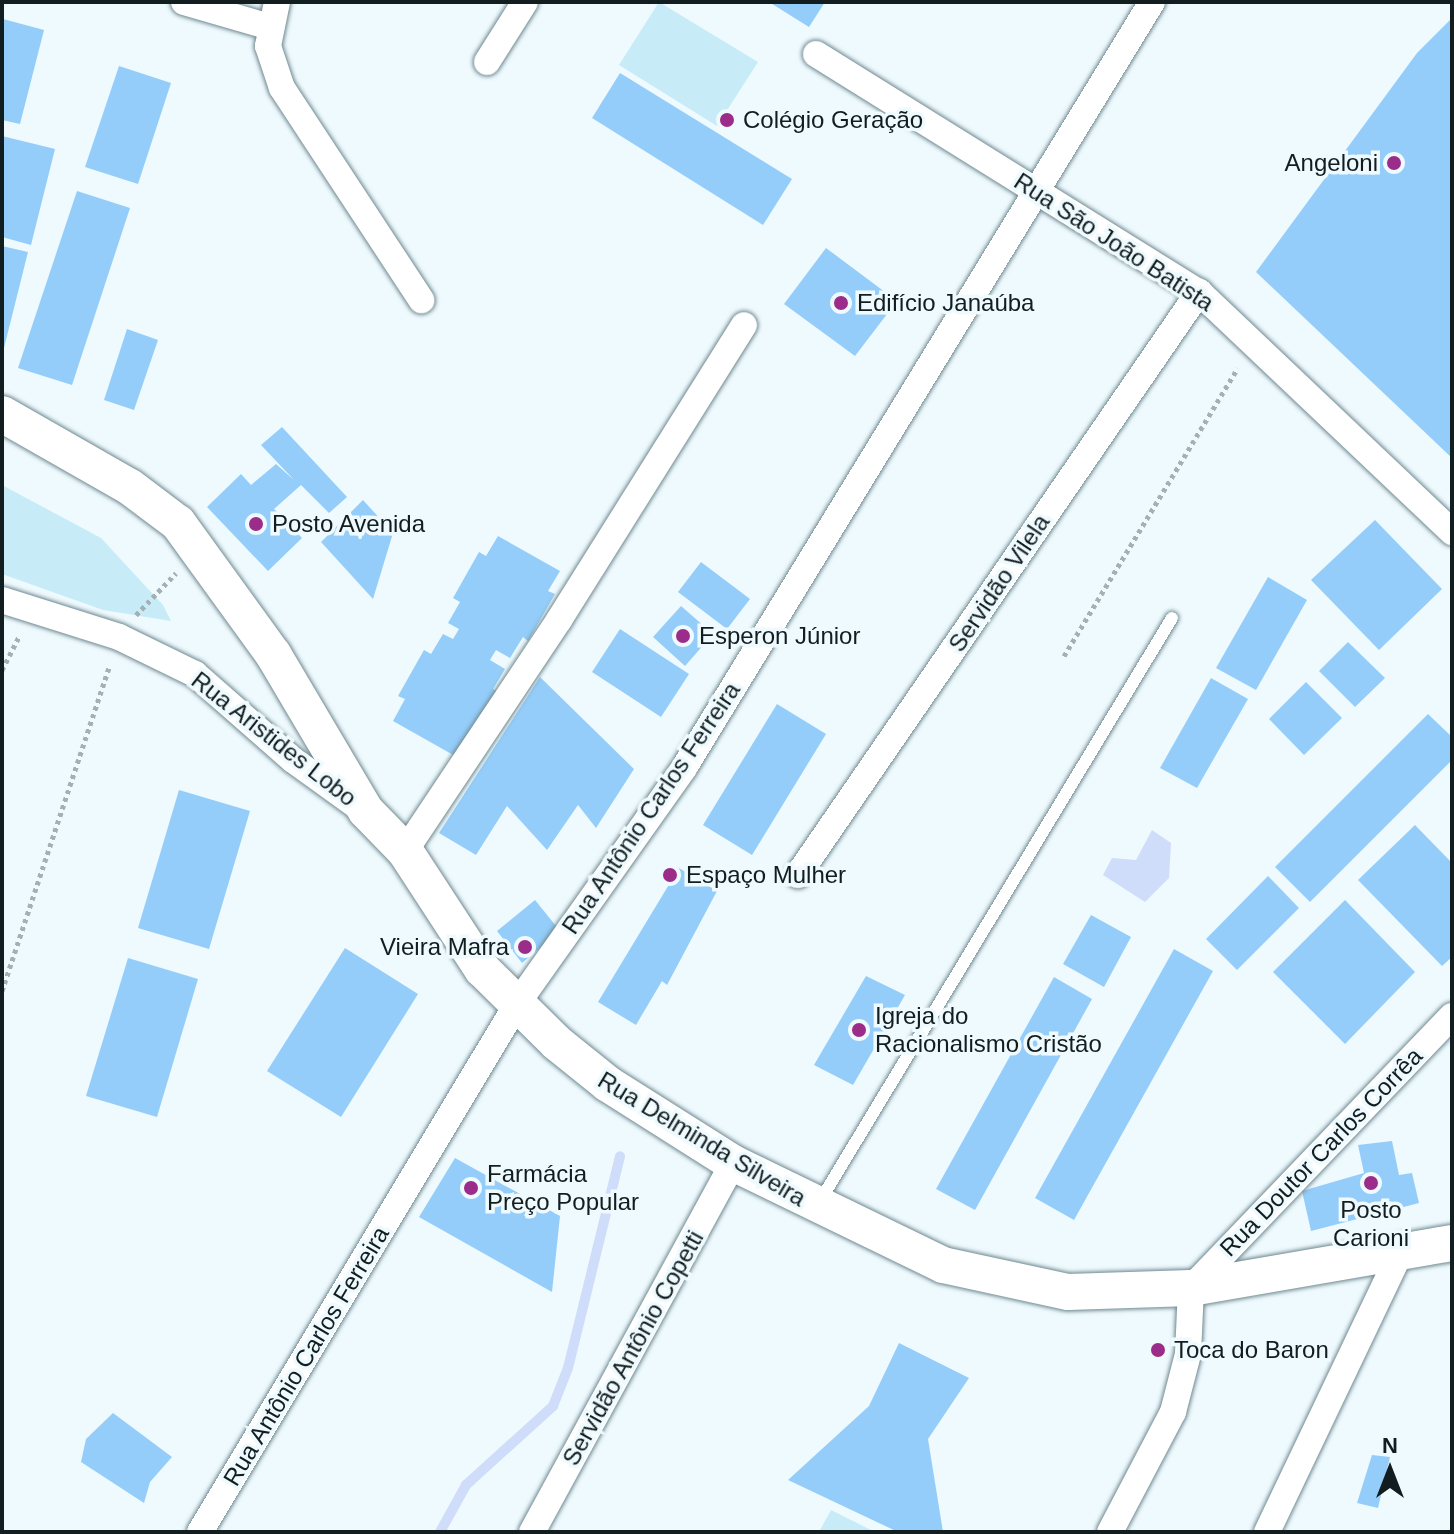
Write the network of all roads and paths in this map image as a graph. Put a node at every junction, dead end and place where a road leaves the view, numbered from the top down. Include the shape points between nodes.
1 (184, 2) edge
2 (525, 2) edge
3 (1152, 2) edge
4 (273, 14) edge
5 (816, 54) dead end
6 (487, 62) dead end
7 (1035, 191) junction
8 (1199, 292) junction
9 (421, 300) dead end
10 (744, 325) dead end
11 (1255, 340) junction
12 (2, 414) edge
13 (1452, 532) edge
14 (198, 549) junction
15 (2, 600) edge
16 (34, 609) junction
17 (1172, 618) dead end
18 (117, 637) junction
19 (1064, 656) dead end
20 (2, 670) edge
21 (366, 811) junction
22 (405, 851) junction
23 (798, 875) dead end
24 (2, 991) edge
25 (517, 1004) junction
26 (1452, 1016) edge
27 (733, 1163) junction
28 (816, 1208) junction
29 (1452, 1243) edge
30 (1402, 1249) junction
31 (1191, 1288) junction
32 (200, 1532) edge
33 (532, 1532) edge
34 (1110, 1532) edge
35 (1267, 1532) edge

1 - 4 street
2 - 6 street
3 - 7 street, Rua Antônio Carlos Ferreira
4 - 9 street via 270,55 282,88
5 - 7 street, Rua São João Batista
7 - 8 street, Rua São João Batista
7 - 25 street, Rua Antônio Carlos Ferreira via 684,768
8 - 11 street, Rua São João Batista
8 - 23 street, Servidão Vilela
10 - 22 street
11 - 13 street, Rua São João Batista
11 - 19 path
12 - 14 main road, Rua Delminda Silveira via 130,487 178,523
14 - 18 path
14 - 21 main road, Rua Delminda Silveira via 273,654
15 - 16 street, Rua Aristides Lobo
16 - 18 street, Rua Aristides Lobo
16 - 20 path
17 - 28 lane
18 - 21 street, Rua Aristides Lobo via 195,674 293,760
18 - 24 path
21 - 22 main road, Rua Delminda Silveira
22 - 25 main road, Rua Delminda Silveira via 482,969
25 - 27 main road, Rua Delminda Silveira via 608,1084
25 - 32 street, Rua Antônio Carlos Ferreira
26 - 31 street, Rua Doutor Carlos Corrêa
27 - 28 main road, Rua Delminda Silveira
27 - 33 street, Servidão Antônio Copetti
28 - 31 main road, Rua Delminda Silveira via 943,1265 1025,1286 1068,1292
29 - 30 main road, Rua Delminda Silveira
30 - 31 main road, Rua Delminda Silveira
30 - 35 street
31 - 34 street via 1188,1354 1173,1412

